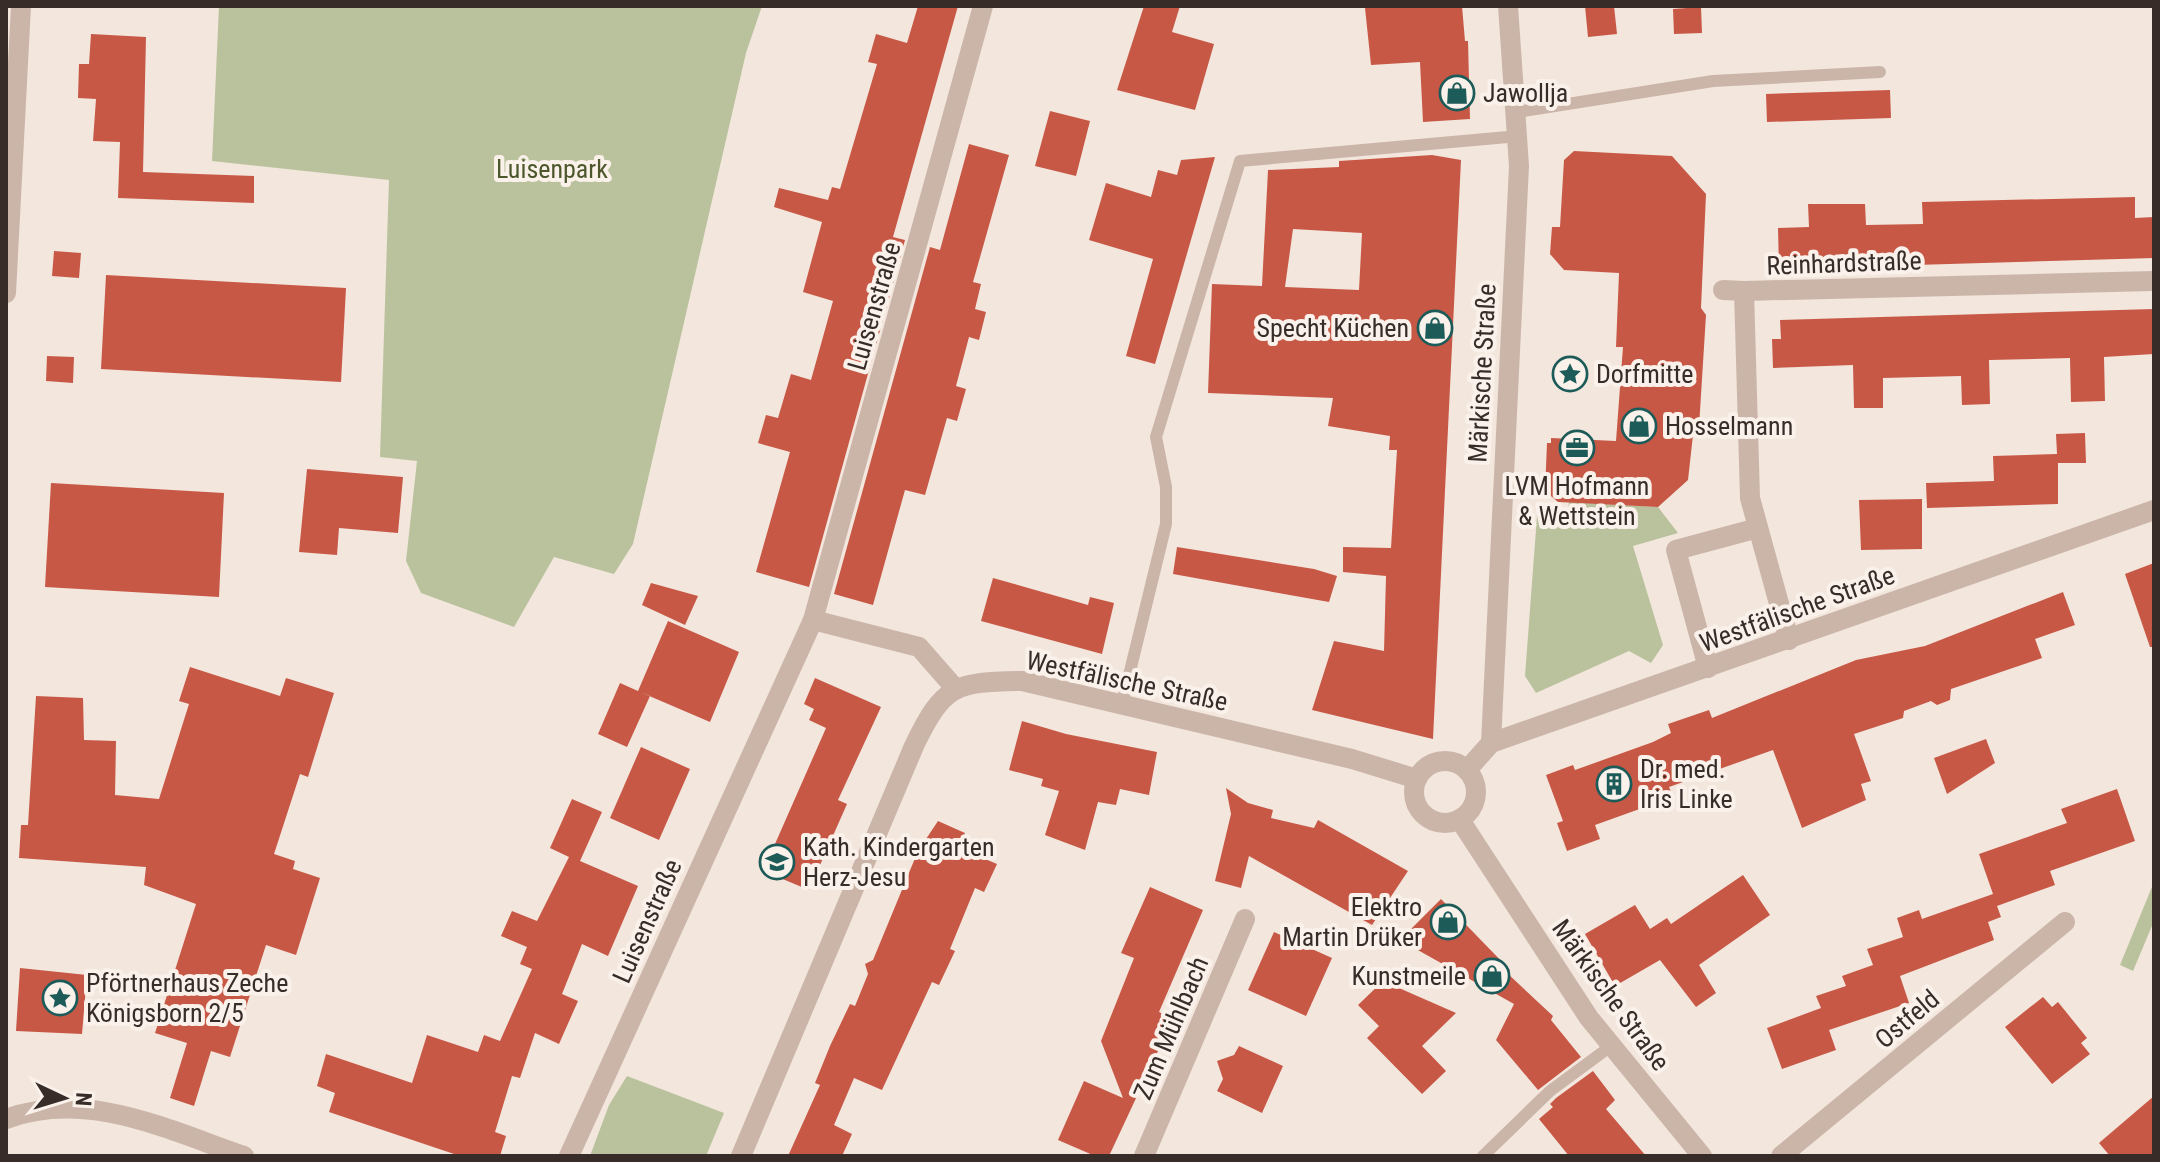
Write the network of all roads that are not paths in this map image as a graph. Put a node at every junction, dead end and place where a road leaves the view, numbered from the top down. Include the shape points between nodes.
1 (21, 6) edge
2 (983, 6) edge
3 (1508, 6) edge
4 (1880, 72) dead end
5 (1517, 112) junction
6 (1519, 136) junction
7 (2154, 281) edge
8 (1723, 290) dead end
9 (1744, 291) junction
10 (6, 293) edge
11 (2154, 510) edge
12 (1758, 528) junction
13 (813, 620) junction
14 (1789, 640) junction
15 (1708, 668) junction
16 (954, 687) junction
17 (1122, 704) junction
18 (1491, 743) junction
19 (1467, 770) junction
20 (1417, 779) junction
21 (1460, 820) junction
22 (1245, 919) dead end
23 (2065, 922) dead end
24 (1611, 1046) junction
25 (6, 1119) edge
26 (244, 1156) edge
27 (569, 1156) edge
28 (741, 1156) edge
29 (1144, 1156) edge
30 (1483, 1156) edge
31 (1702, 1156) edge
32 (1781, 1156) edge

1 - 10 street
2 - 13 street, Luisenstraße
3 - 5 street, Märkische Straße
4 - 5 lane via 1713,81
5 - 6 street, Märkische Straße
6 - 17 lane via 1240,161 1156,437 1166,487 1166,524
6 - 18 street, Märkische Straße
7 - 9 street, Reinhardstraße
8 - 9 street
9 - 12 street, Reinhardstraße via 1750,498
11 - 14 street, Westfälische Straße
12 - 14 street, Reinhardstraße
12 - 15 street via 1676,550
13 - 16 street via 919,647
13 - 27 street, Luisenstraße
14 - 15 street, Westfälische Straße
15 - 18 street, Westfälische Straße
16 - 17 street, Westfälische Straße via 1022,681
16 - 28 street via 932,709 914,746
17 - 20 street, Westfälische Straße
18 - 19 street, Westfälische Straße
19 - 20 street via 1445,761 1434,763
19 - 21 street via 1475,802
20 - 21 street via 1414,792 1423,815 1434,822
21 - 24 street, Märkische Straße
22 - 29 street, Zum Mühlbach
23 - 32 street, Ostfeld
24 - 30 lane via 1550,1091
24 - 31 street, Märkische Straße
25 - 26 street via 59,1107 98,1109

